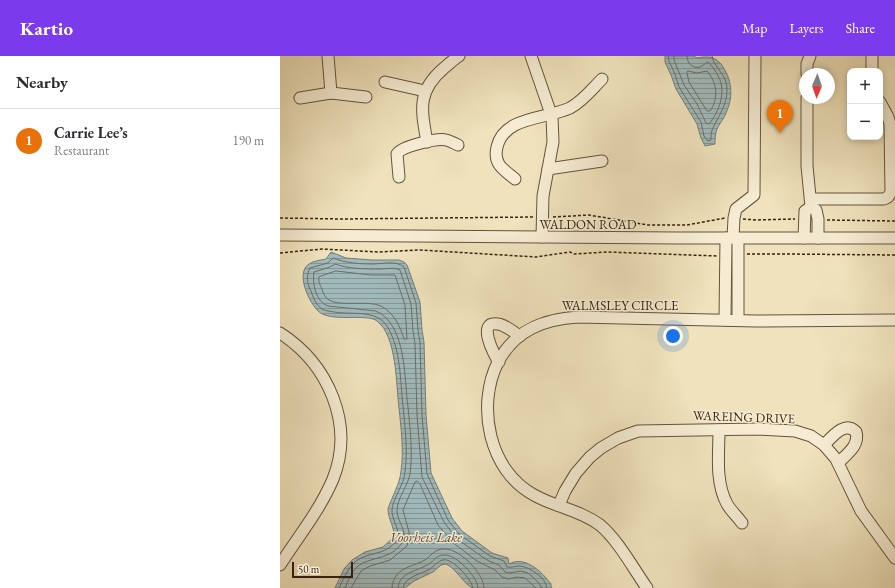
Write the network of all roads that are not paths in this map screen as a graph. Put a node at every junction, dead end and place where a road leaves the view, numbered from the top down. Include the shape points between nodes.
1 (328, 56) edge
2 (459, 56) edge
3 (531, 56) edge
4 (755, 56) edge
5 (810, 56) edge
6 (872, 56) edge
7 (807, 68) edge
8 (872, 68) edge
9 (602, 79) dead end
10 (385, 82) dead end
11 (425, 91) junction
12 (331, 93) junction
13 (366, 97) dead end
14 (300, 98) dead end
15 (807, 104) edge
16 (881, 104) edge
17 (551, 114) junction
18 (427, 142) junction
19 (458, 145) dead end
20 (602, 161) dead end
21 (548, 170) junction
22 (893, 172) edge
23 (399, 177) dead end
24 (515, 179) dead end
25 (812, 203) junction
26 (280, 235) edge
27 (542, 237) junction
28 (732, 238) junction
29 (804, 238) junction
30 (818, 238) junction
31 (895, 238) edge
32 (725, 320) junction
33 (738, 320) junction
34 (895, 320) edge
35 (280, 333) edge
36 (520, 336) junction
37 (498, 362) junction
38 (719, 430) junction
39 (824, 445) junction
40 (838, 463) junction
41 (559, 505) junction
42 (742, 523) dead end
43 (895, 558) edge
44 (280, 565) edge
45 (647, 588) edge

1 - 12 street
2 - 11 street via 434,76
3 - 17 street
4 - 28 street via 754,195 736,209
5 - 7 street
6 - 8 street
9 - 17 street via 580,102
10 - 11 street
11 - 18 street via 423,118
12 - 13 street
12 - 14 street
15 - 25 street via 807,166
16 - 22 street via 890,124
17 - 21 street via 553,142
17 - 24 street via 521,122 507,129 501,136 496,156 501,168
18 - 19 street via 446,140
18 - 23 street via 398,152
20 - 21 street
21 - 27 street via 543,196
22 - 25 street via 891,192 884,199
25 - 29 street via 805,211
25 - 30 street via 818,219
26 - 27 street, WALDON ROAD
27 - 28 street, WALDON ROAD
28 - 29 street, WALDON ROAD
28 - 32 street via 726,256
28 - 33 street via 738,255
29 - 30 street, WALDON ROAD
30 - 31 street, WALDON ROAD
32 - 33 street, WALMSLEY CIRCLE
32 - 36 street, WALMSLEY CIRCLE via 560,318 538,324
33 - 34 street, WALMSLEY CIRCLE
35 - 44 street via 291,340 318,368 335,402 340,430 338,465 333,479 317,510
36 - 37 street, WALMSLEY CIRCLE via 511,343
36 - 37 street via 499,324 489,327 488,338
37 - 41 street, WALMSLEY CIRCLE via 489,387 488,411 490,430 499,460 514,481 527,491
38 - 39 street, WAREING DRIVE via 794,431 811,436
38 - 41 street, WAREING DRIVE via 638,431 618,438 601,448 576,473
38 - 42 street via 718,468 721,488 726,502
39 - 40 street, WAREING DRIVE
39 - 40 street via 844,428 856,432 855,445
40 - 43 street, WAREING DRIVE via 861,510
41 - 45 street, WALMSLEY CIRCLE via 587,517 600,526 615,542

